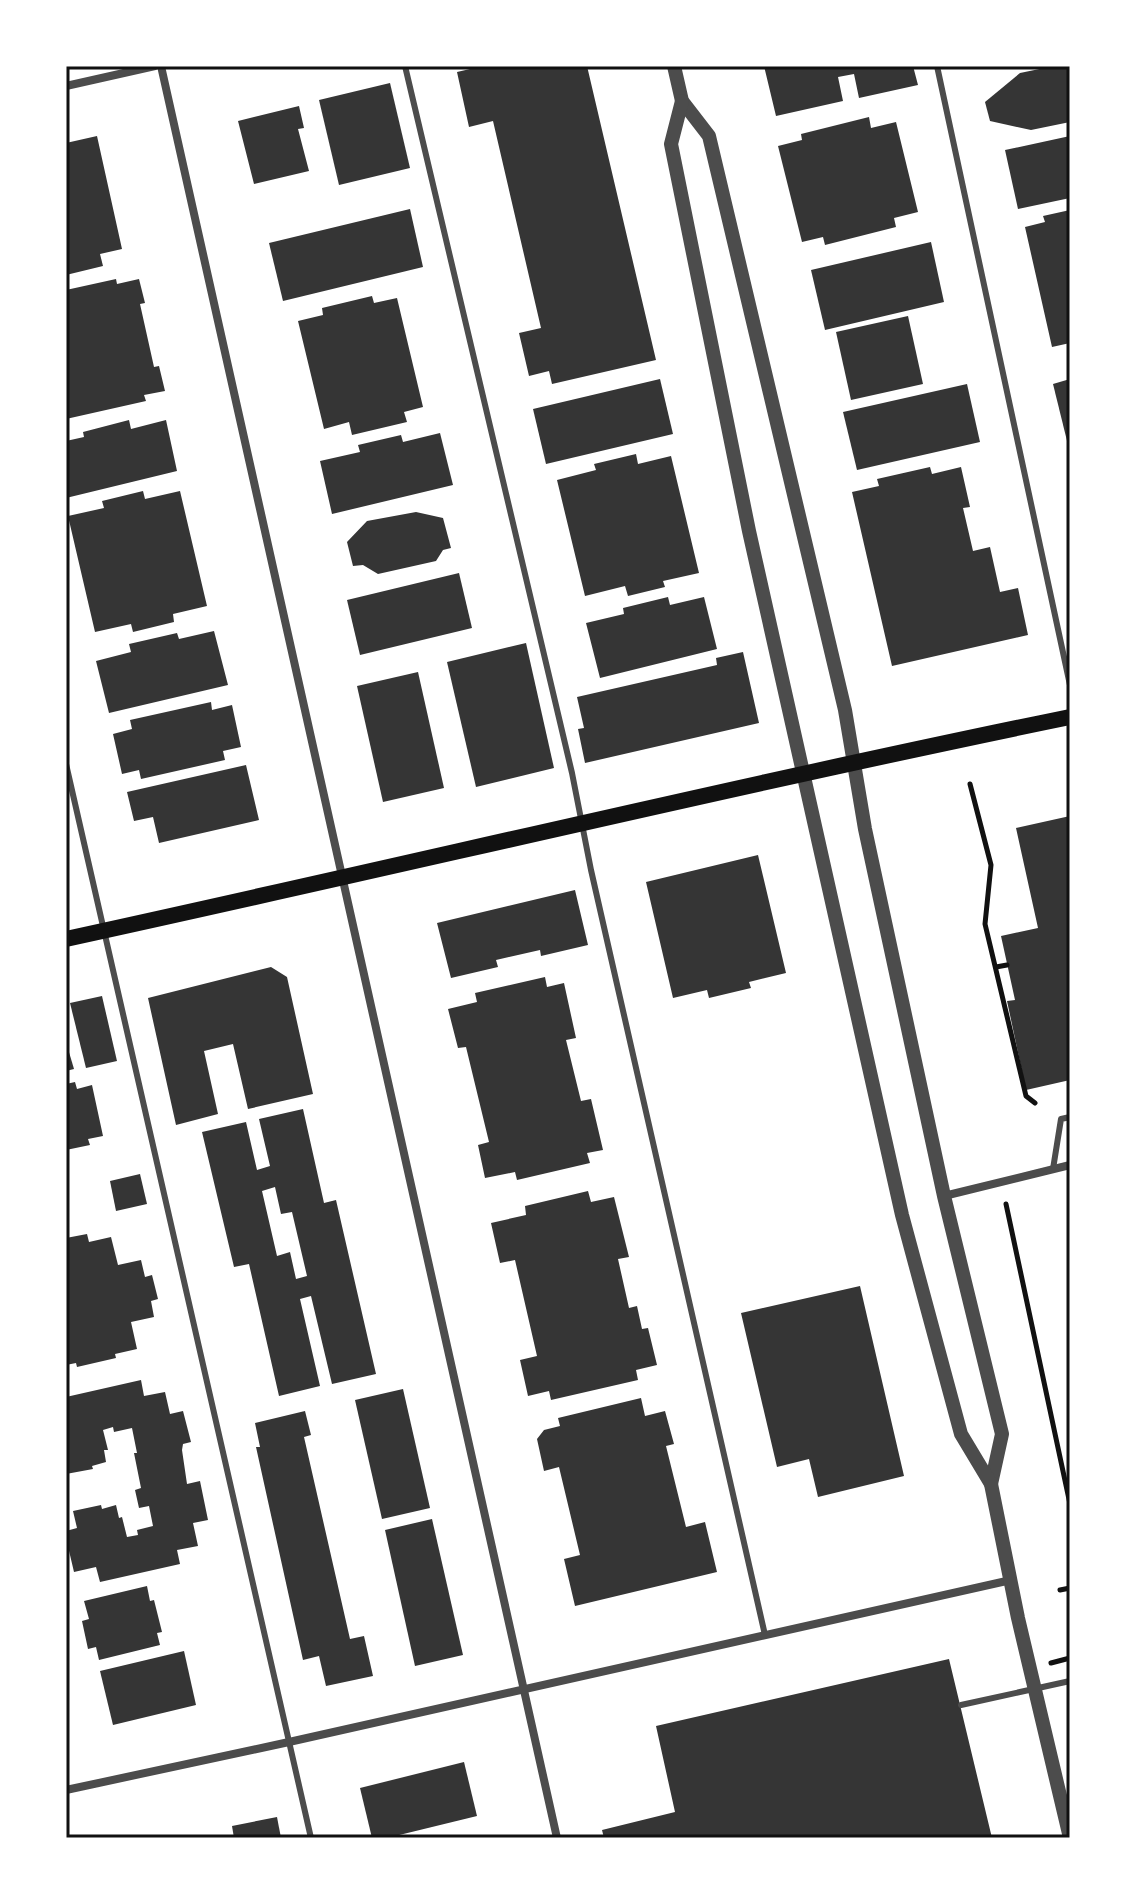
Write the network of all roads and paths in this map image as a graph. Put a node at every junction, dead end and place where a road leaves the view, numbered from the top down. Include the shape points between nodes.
1 (158, 66) edge
2 (405, 66) edge
3 (674, 66) edge
4 (937, 66) edge
5 (66, 86) edge
6 (682, 101) junction
7 (1070, 685) edge
8 (1070, 717) edge
9 (853, 761) junction
10 (66, 764) edge
11 (804, 772) junction
12 (970, 784) dead end
13 (583, 825) junction
14 (341, 878) junction
15 (103, 931) junction
16 (66, 939) edge
17 (1007, 965) dead end
18 (996, 967) junction
19 (1035, 1103) dead end
20 (1070, 1117) edge
21 (1070, 1165) edge
22 (1053, 1169) junction
23 (944, 1196) junction
24 (1006, 1204) dead end
25 (991, 1484) junction
26 (1070, 1504) edge
27 (1011, 1580) junction
28 (1070, 1588) edge
29 (1060, 1590) dead end
30 (765, 1635) junction
31 (1070, 1681) edge
32 (524, 1690) junction
33 (961, 1705) dead end
34 (289, 1742) junction
35 (66, 1790) edge
36 (311, 1838) edge
37 (557, 1838) edge
38 (1070, 1838) edge

1 - 5 street
1 - 14 street
2 - 13 lane
3 - 6 street
4 - 7 lane
6 - 9 street via 709,136
6 - 11 street via 671,144
8 - 9 main road
9 - 11 main road
9 - 23 street
10 - 15 lane
11 - 13 main road
11 - 25 street via 906,1229 961,1434
12 - 18 path via 991,865 985,924
13 - 14 main road
13 - 30 lane
14 - 15 main road
14 - 32 street
15 - 16 main road
15 - 34 lane
17 - 18 path
18 - 19 path via 1026,1096
20 - 22 lane via 1061,1119
21 - 22 street
22 - 23 street
23 - 25 street via 1002,1434
24 - 26 path
25 - 27 street
27 - 30 street
27 - 38 street
28 - 29 path
30 - 32 street
31 - 33 lane
32 - 34 street
32 - 37 street
34 - 35 street
34 - 36 lane

